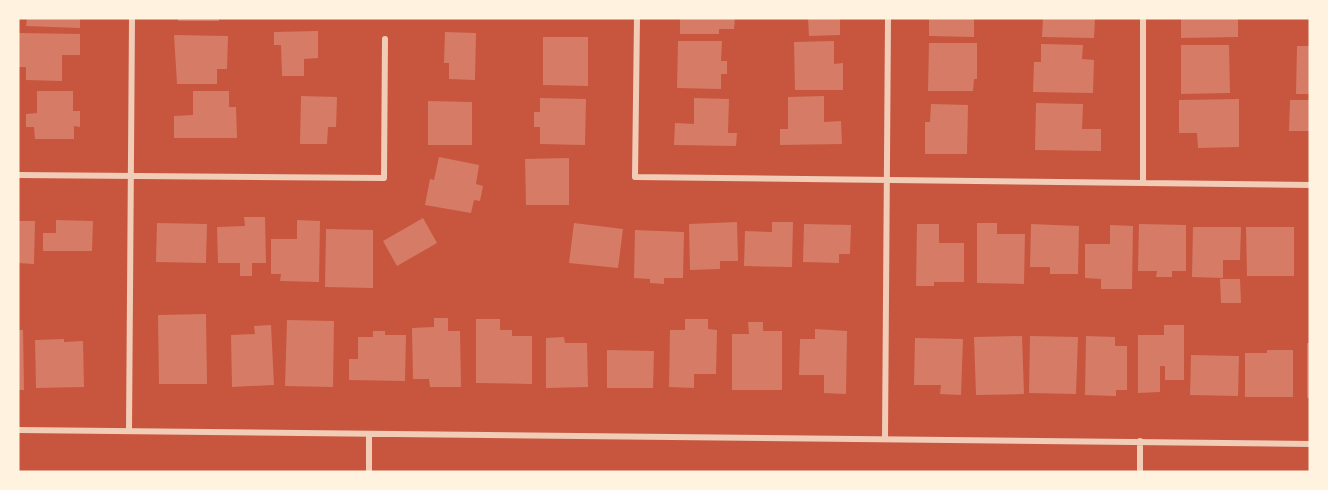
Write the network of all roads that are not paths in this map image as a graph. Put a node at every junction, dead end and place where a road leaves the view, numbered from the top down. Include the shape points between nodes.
1 (132, 18) edge
2 (637, 18) edge
3 (888, 18) edge
4 (1143, 18) edge
5 (385, 39) dead end
6 (18, 175) edge
7 (132, 177) junction
8 (886, 180) junction
9 (1143, 182) junction
10 (1310, 184) edge
11 (18, 430) edge
12 (129, 431) junction
13 (369, 434) junction
14 (885, 438) junction
15 (1140, 441) junction
16 (1310, 444) edge
17 (369, 472) edge
18 (1140, 472) edge

1 - 7 street
2 - 8 street via 635,177
3 - 8 street
4 - 9 street
5 - 7 street via 384,178
6 - 7 street
7 - 12 street
8 - 9 street
8 - 14 street
9 - 10 street
11 - 12 street
12 - 13 street
13 - 14 street
13 - 17 street
14 - 15 street
15 - 16 street
15 - 18 street

